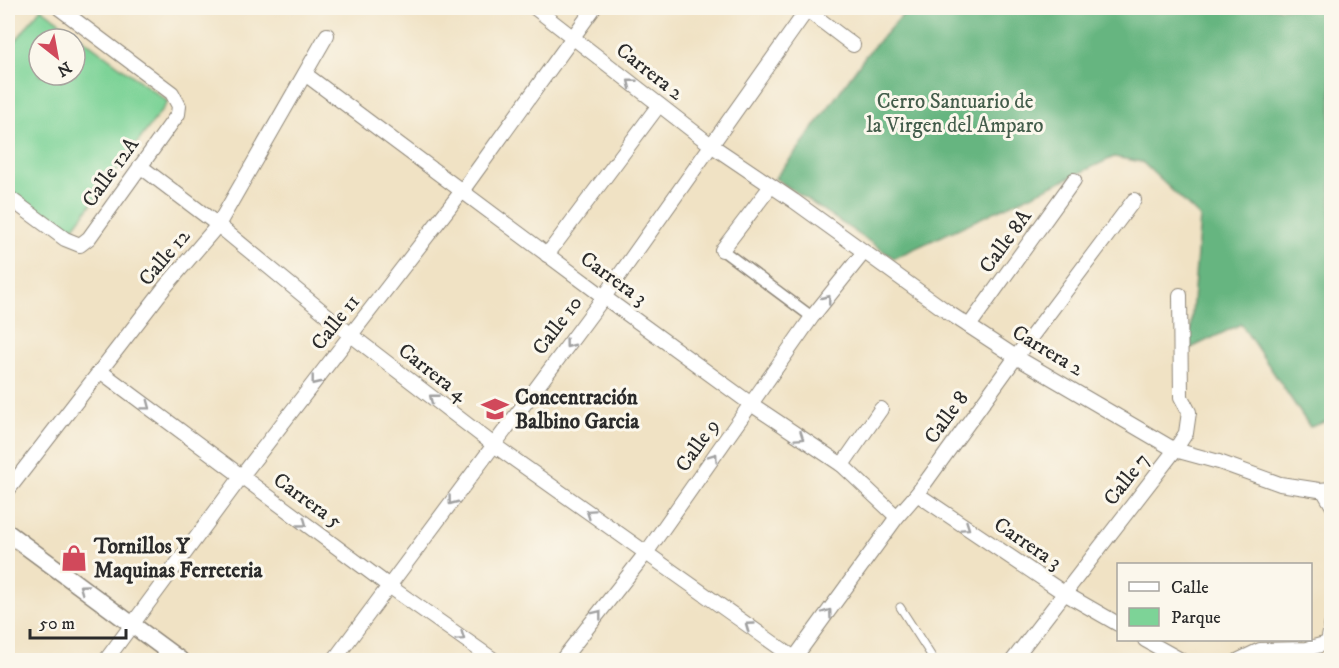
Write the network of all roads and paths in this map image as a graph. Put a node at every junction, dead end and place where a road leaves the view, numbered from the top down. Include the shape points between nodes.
1 (59, 8) edge
2 (535, 8) edge
3 (594, 8) edge
4 (327, 35) dead end
5 (572, 37) junction
6 (853, 45) dead end
7 (305, 74) junction
8 (659, 105) junction
9 (711, 145) junction
10 (140, 166) junction
11 (1074, 180) dead end
12 (771, 186) junction
13 (462, 191) junction
14 (8, 197) edge
15 (1134, 200) dead end
16 (218, 225) junction
17 (722, 250) joint
18 (864, 252) junction
19 (547, 255) junction
20 (1180, 295) dead end
21 (604, 297) junction
22 (812, 318) junction
23 (969, 326) junction
24 (351, 335) junction
25 (1016, 357) junction
26 (100, 371) junction
27 (751, 404) junction
28 (880, 409) dead end
29 (494, 445) junction
30 (1175, 450) junction
31 (842, 465) junction
32 (241, 477) junction
33 (8, 490) edge
34 (1325, 490) edge
35 (917, 494) junction
36 (1332, 512) edge
37 (897, 517) junction
38 (8, 533) edge
39 (646, 553) junction
40 (388, 586) junction
41 (1064, 593) junction
42 (1332, 603) edge
43 (900, 607) dead end
44 (1117, 623) edge
45 (132, 624) junction
46 (1148, 641) edge
47 (1328, 643) edge
48 (106, 660) edge
49 (180, 660) edge
50 (334, 660) edge
51 (494, 660) edge
52 (562, 660) edge
53 (795, 660) edge
54 (933, 660) edge
55 (1013, 660) edge
56 (1181, 660) edge
57 (1239, 660) edge

1 - 10 street, Calle 12A via 172,93 179,106 178,114
2 - 5 street, Carrera 2
3 - 5 street, Calle 11
4 - 7 street, Calle 12
8 -> 5 street, Carrera 2
5 - 13 street, Calle 11
6 - 9 street, Calle 10 via 807,9
7 - 13 street, Carrera 3
7 - 16 street, Calle 12
8 - 9 street, Carrera 2
8 - 19 street
9 - 12 street, Carrera 2
9 - 21 street, Calle 10
10 - 14 street, Calle 12A via 80,245 65,239
10 - 16 street, Carrera 4
11 - 23 street, Calle 8A
12 - 17 street
12 - 18 street, Carrera 2
13 - 19 street, Carrera 3
13 - 24 street, Calle 11
15 - 25 street, Calle 8
16 - 24 street, Carrera 4
16 - 26 street, Calle 12
17 - 22 street
22 -> 18 street, Calle 9
18 - 23 street, Carrera 2
19 - 21 street, Carrera 3
20 - 30 street, Calle 7 via 1181,397 1189,412 1186,433
21 - 27 street, Carrera 3
21 -> 29 street, Calle 10
22 - 27 street, Calle 9
23 - 25 street, Carrera 2
29 -> 24 street, Carrera 4
24 -> 32 street, Calle 11
25 - 30 street, Carrera 2
25 - 35 street, Calle 8
26 -> 32 street, Carrera 5
26 - 33 street, Calle 12
27 -> 31 street, Carrera 3
39 -> 27 street, Calle 9
28 - 31 street
39 -> 29 street, Carrera 4
29 -> 40 street, Calle 10
30 - 34 street, Carrera 2 via 1280,484
30 - 41 street, Calle 7
31 - 37 street, Carrera 3
32 -> 40 street, Carrera 5
32 - 45 street, Calle 11
34 - 36 lane
35 - 37 street, Calle 8
35 -> 41 street, Carrera 3
53 -> 37 street, Calle 8
45 -> 38 street
52 -> 39 street, Calle 9
53 -> 39 street, Carrera 4
40 - 50 street, Calle 10
40 -> 51 street, Carrera 5
41 - 44 street, Carrera 3
41 - 55 street, Calle 7
42 - 47 lane
43 - 54 lane
45 - 48 street, Calle 11
45 - 49 street
46 - 56 street
47 - 57 street via 1306,649 1260,650

